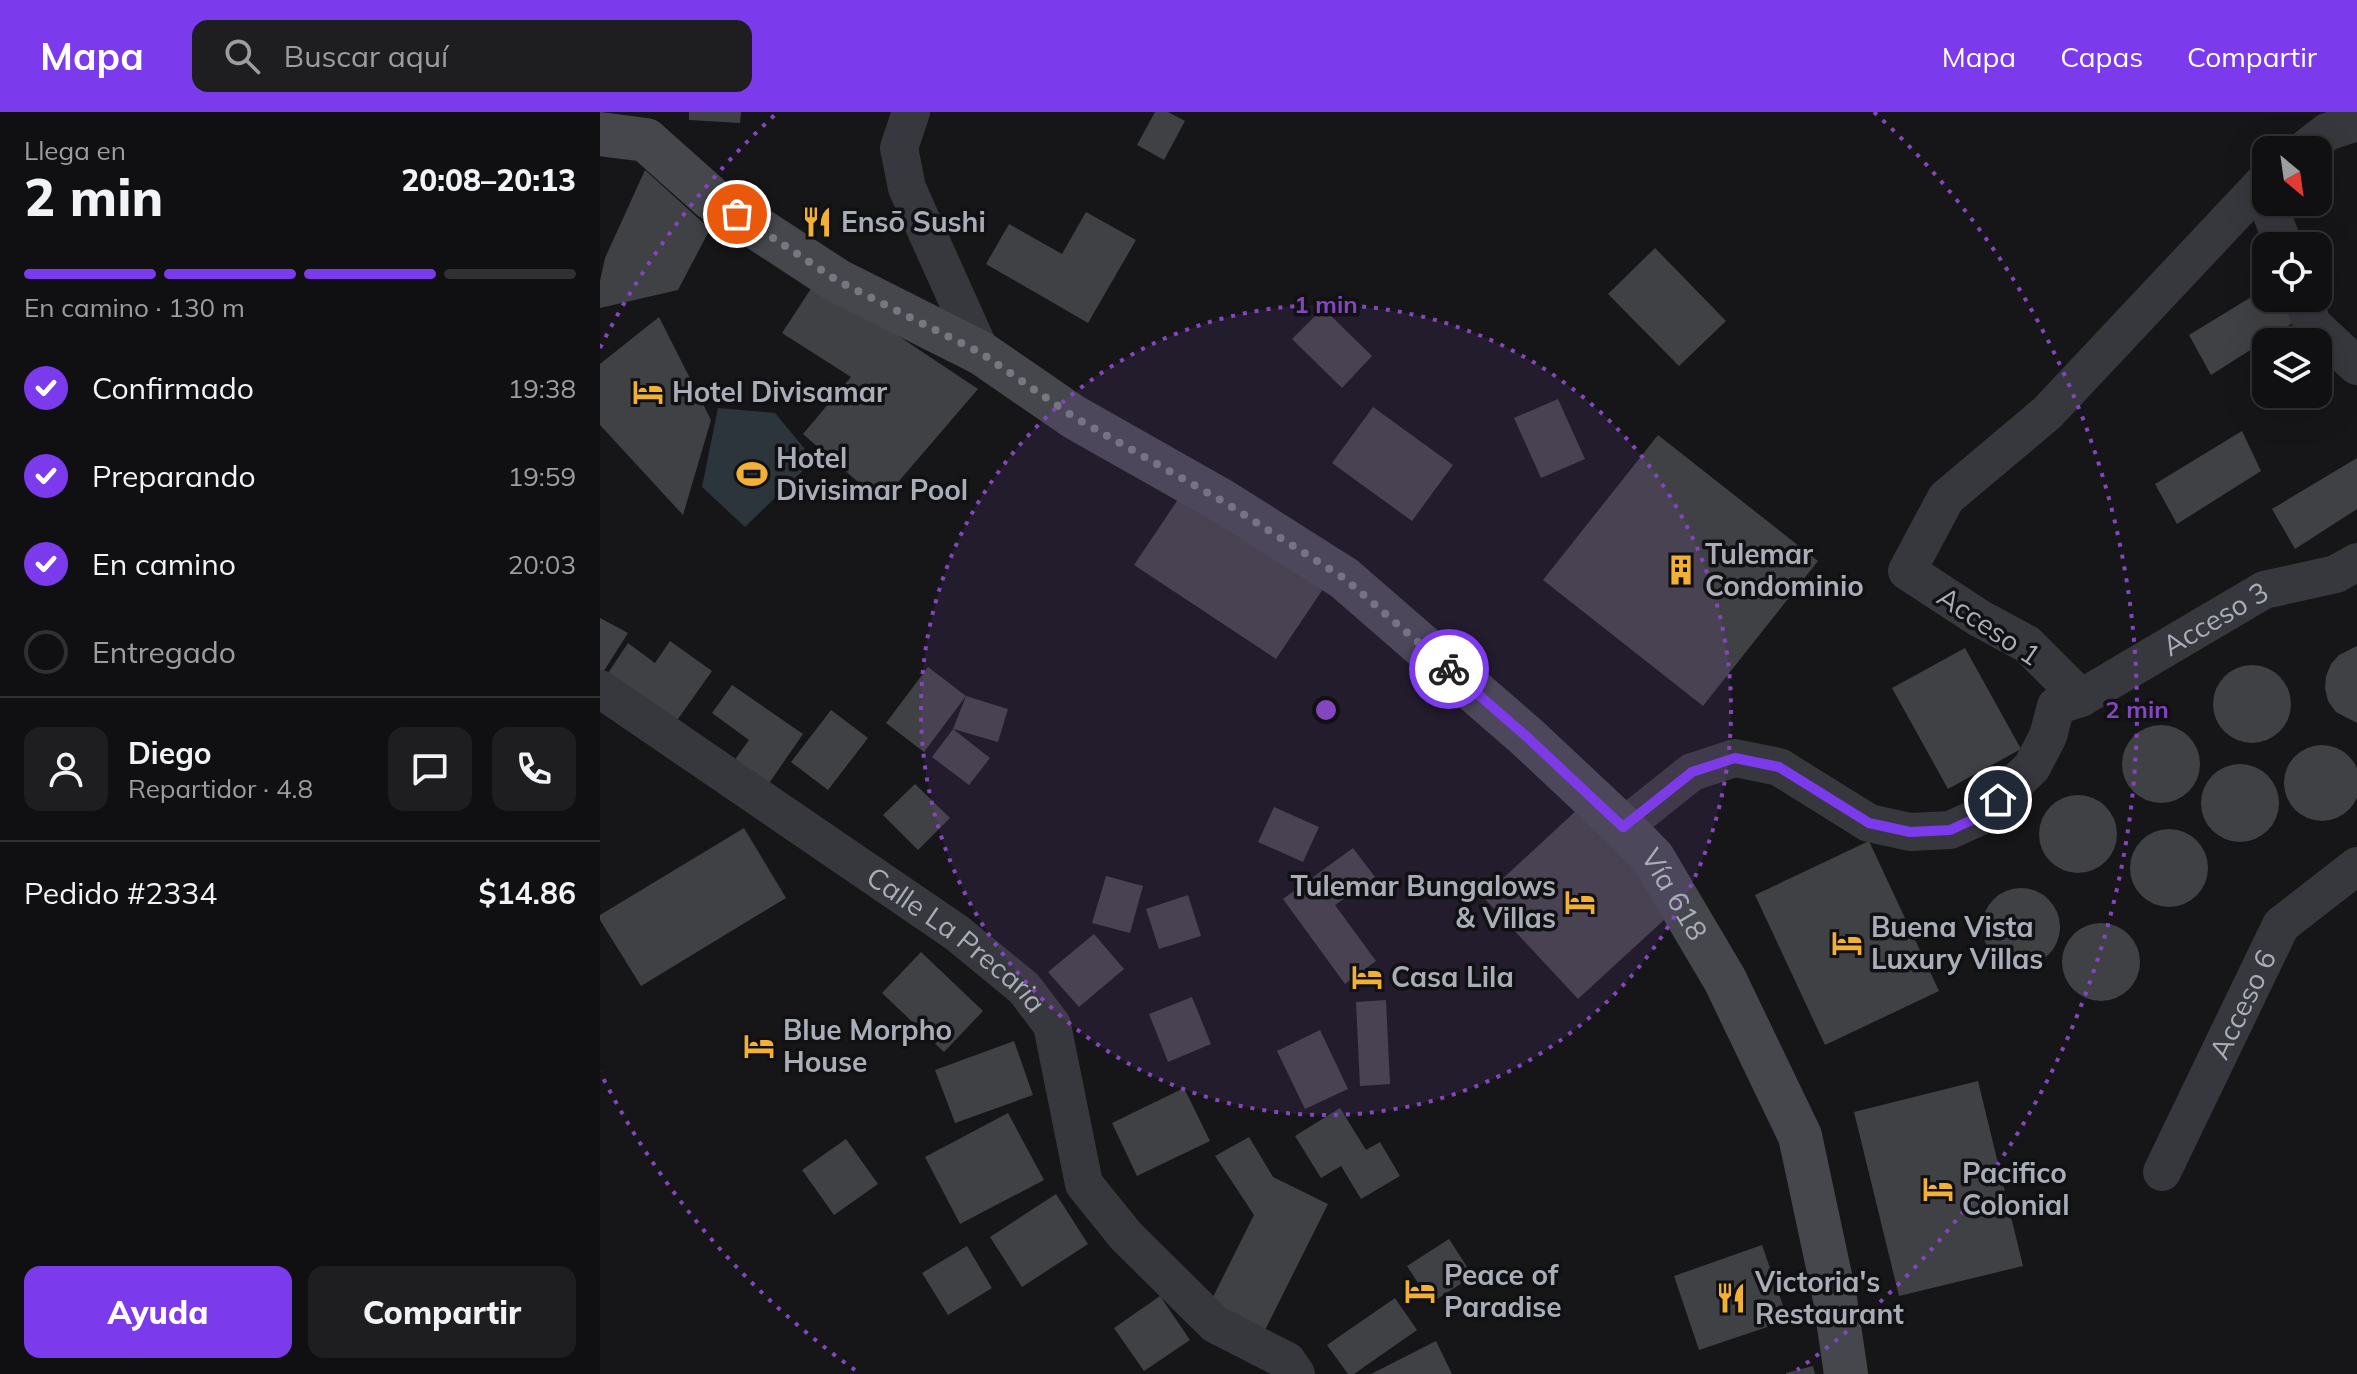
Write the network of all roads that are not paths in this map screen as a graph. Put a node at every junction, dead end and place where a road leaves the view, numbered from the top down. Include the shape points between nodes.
1 (911, 112) edge
2 (2357, 122) edge
3 (645, 126) edge
4 (600, 134) edge
5 (2322, 136) edge
6 (2252, 204) edge
7 (2308, 312) edge
8 (981, 353) junction
9 (2357, 366) edge
10 (2357, 562) edge
11 (600, 689) edge
12 (2081, 698) junction
13 (1623, 827) junction
14 (2357, 866) edge
15 (2162, 1172) dead end
16 (1296, 1374) edge
17 (1846, 1374) edge

1 - 8 street via 899,148 907,188
2 - 5 street
3 - 4 street, Vía 618
3 - 8 street, Vía 618 via 711,198 838,281
6 - 12 street, Acceso 1 via 2047,413 1946,498 1907,571 2027,644
7 - 9 street via 2312,324
8 - 13 street, Vía 618 via 1074,417 1344,578
10 - 12 street, Acceso 3 via 2336,574 2264,590
11 - 16 street, Calle La Precaria via 957,933 1024,988 1052,1025 1084,1184 1126,1236 1215,1324 1287,1361
12 - 13 street via 2056,706 2032,767 1981,816 1950,830 1910,832 1869,823 1779,767 1735,758 1692,772
13 - 17 street, Vía 618 via 1653,858 1725,980 1800,1136
14 - 15 street, Acceso 6 via 2281,925

